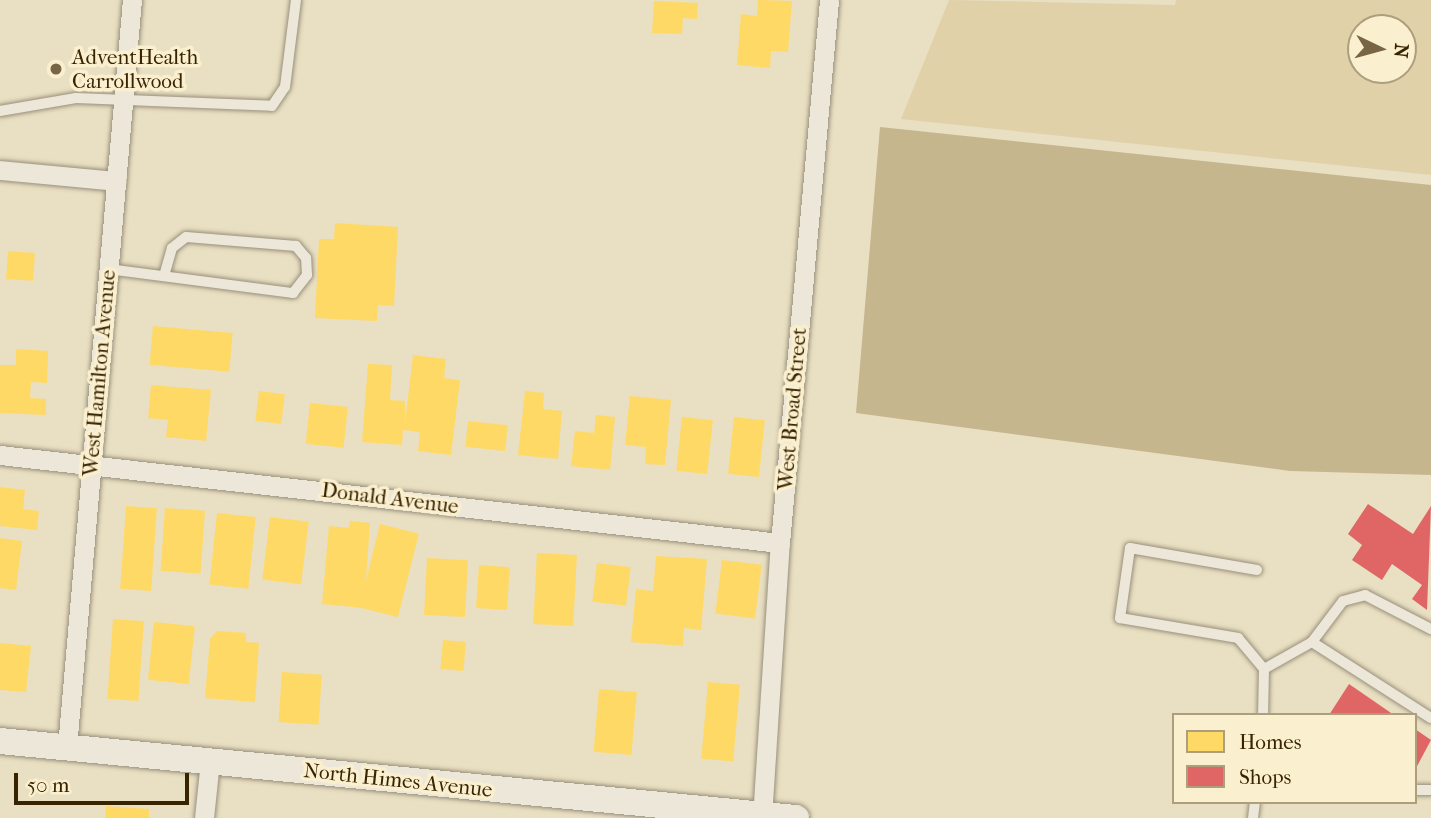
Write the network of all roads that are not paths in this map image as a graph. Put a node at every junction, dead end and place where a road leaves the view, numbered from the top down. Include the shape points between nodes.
1 (132, 0) edge
2 (296, 0) edge
3 (829, 0) edge
4 (123, 97) junction
5 (0, 111) edge
6 (0, 170) edge
7 (116, 181) junction
8 (108, 269) junction
9 (164, 276) junction
10 (0, 455) edge
11 (91, 463) junction
12 (780, 543) junction
13 (1257, 570) dead end
14 (1431, 629) edge
15 (1312, 642) junction
16 (1264, 669) junction
17 (1263, 713) edge
18 (1431, 718) edge
19 (0, 740) edge
20 (66, 747) junction
21 (209, 761) junction
22 (763, 816) edge
23 (204, 818) edge
24 (796, 818) edge

1 - 4 street, West Hamilton Avenue
2 - 4 lane via 285,87 272,106
3 - 12 street, West Broad Street
4 - 5 lane
4 - 7 street, West Hamilton Avenue
6 - 7 street
7 - 8 street, West Hamilton Avenue
8 - 9 lane
8 - 11 street, West Hamilton Avenue
9 - 9 lane via 293,293 307,266 296,246 193,236 172,248
10 - 11 street, Donald Avenue
11 - 12 street, Donald Avenue
11 - 20 street, West Hamilton Avenue
12 - 22 street, West Broad Street
13 - 16 lane via 1130,548 1120,618 1238,638
14 - 15 lane via 1365,595 1343,601
15 - 16 lane
15 - 18 lane
16 - 17 lane
19 - 20 street, North Himes Avenue
20 - 21 street, North Himes Avenue
21 - 22 street, North Himes Avenue
21 - 23 street
22 - 24 street, North Himes Avenue

